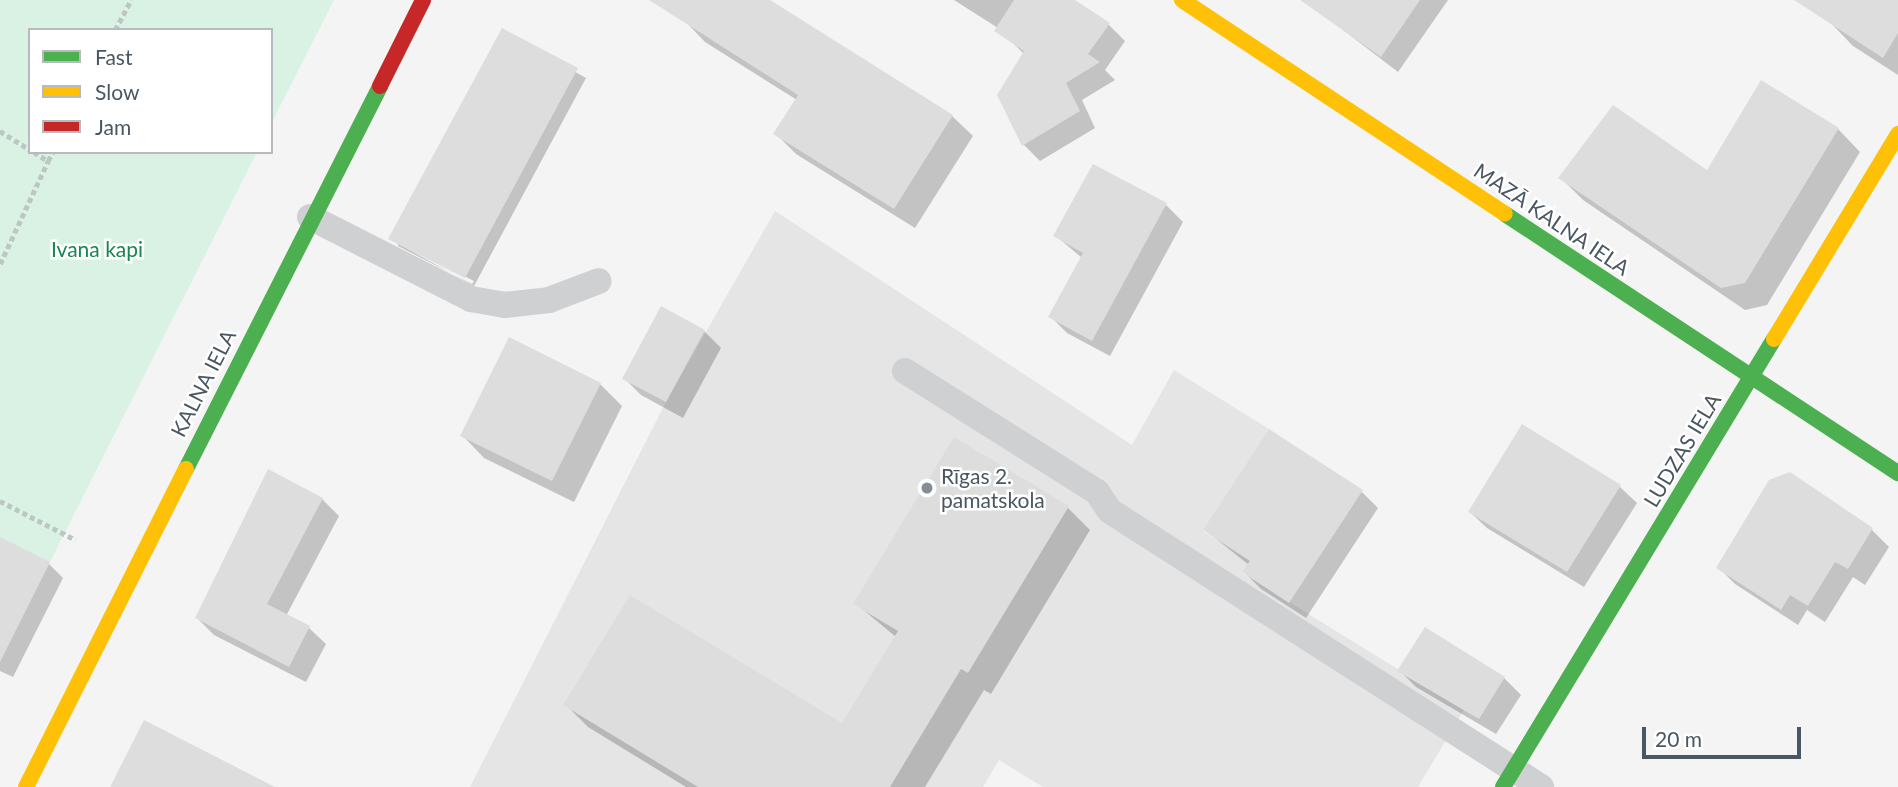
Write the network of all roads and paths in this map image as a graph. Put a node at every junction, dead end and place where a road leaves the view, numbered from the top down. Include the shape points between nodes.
1 (131, 0) edge
2 (423, 0) edge
3 (1182, 0) edge
4 (117, 28) edge
5 (0, 131) edge
6 (1898, 134) edge
7 (28, 148) edge
8 (37, 154) edge
9 (52, 154) edge
10 (48, 161) junction
11 (310, 217) junction
12 (0, 264) edge
13 (599, 281) dead end
14 (905, 371) dead end
15 (1751, 376) junction
16 (1898, 473) edge
17 (0, 501) edge
18 (76, 540) dead end
19 (1509, 777) edge
20 (26, 787) edge
21 (1541, 787) edge

1 - 4 path
2 - 11 street, KALNA IELA
3 - 15 street, MAZĀ KALNA IELA
5 - 7 path
6 - 15 street, LUDZAS IELA
8 - 10 path
9 - 10 path
10 - 12 path
11 - 13 lane via 471,299 503,304 549,300
11 - 20 street, KALNA IELA
14 - 19 lane via 1097,492 1110,511
15 - 16 street, MAZĀ KALNA IELA
15 - 19 street, LUDZAS IELA
17 - 18 path
19 - 21 lane

